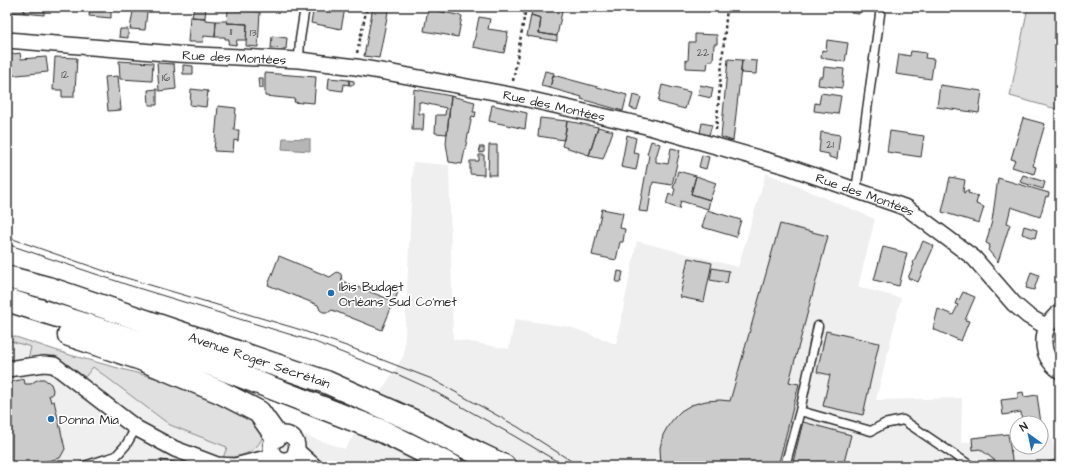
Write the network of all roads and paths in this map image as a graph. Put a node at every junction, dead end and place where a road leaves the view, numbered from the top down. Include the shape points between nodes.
1 (305, 7) edge
2 (367, 7) edge
3 (526, 7) edge
4 (727, 7) edge
5 (881, 7) edge
6 (7, 40) edge
7 (298, 60) junction
8 (356, 67) junction
9 (510, 95) junction
10 (712, 145) junction
11 (856, 191) junction
12 (7, 277) edge
13 (7, 300) edge
14 (1060, 312) edge
15 (7, 315) edge
16 (818, 326) dead end
17 (1047, 327) junction
18 (7, 369) edge
19 (1060, 371) edge
20 (800, 411) junction
21 (136, 428) junction
22 (275, 446) junction
23 (296, 450) junction
24 (84, 466) edge
25 (314, 466) edge
26 (452, 466) edge
27 (504, 466) edge
28 (785, 466) edge
29 (971, 466) edge

1 - 7 lane
2 - 8 path
3 - 9 path
4 - 10 path via 715,136
5 - 11 lane
6 - 7 street, Rue des Montées via 177,54
7 - 8 street, Rue des Montées
8 - 9 street, Rue des Montées
9 - 10 street, Rue des Montées via 646,126
10 - 11 street, Rue des Montées via 786,166
11 - 17 street, Rue des Montées via 907,208 974,258 1014,304
12 - 27 main road, Avenue Roger Secrétain via 48,288 326,382 416,422
13 - 26 main road, Avenue Roger Secrétain via 210,364 382,431
14 - 17 street via 1053,317
15 - 22 main road via 141,359 220,392 259,412
16 - 20 lane
17 - 19 street via 1044,348 1054,367
18 - 21 street via 54,365
20 - 28 lane
20 - 29 lane via 871,431 884,424 903,420
21 - 22 street via 175,449 217,465 234,466
21 - 24 lane via 116,456
22 - 23 street via 282,460 289,459
22 - 23 street via 283,433 291,436 296,442
23 - 25 street

